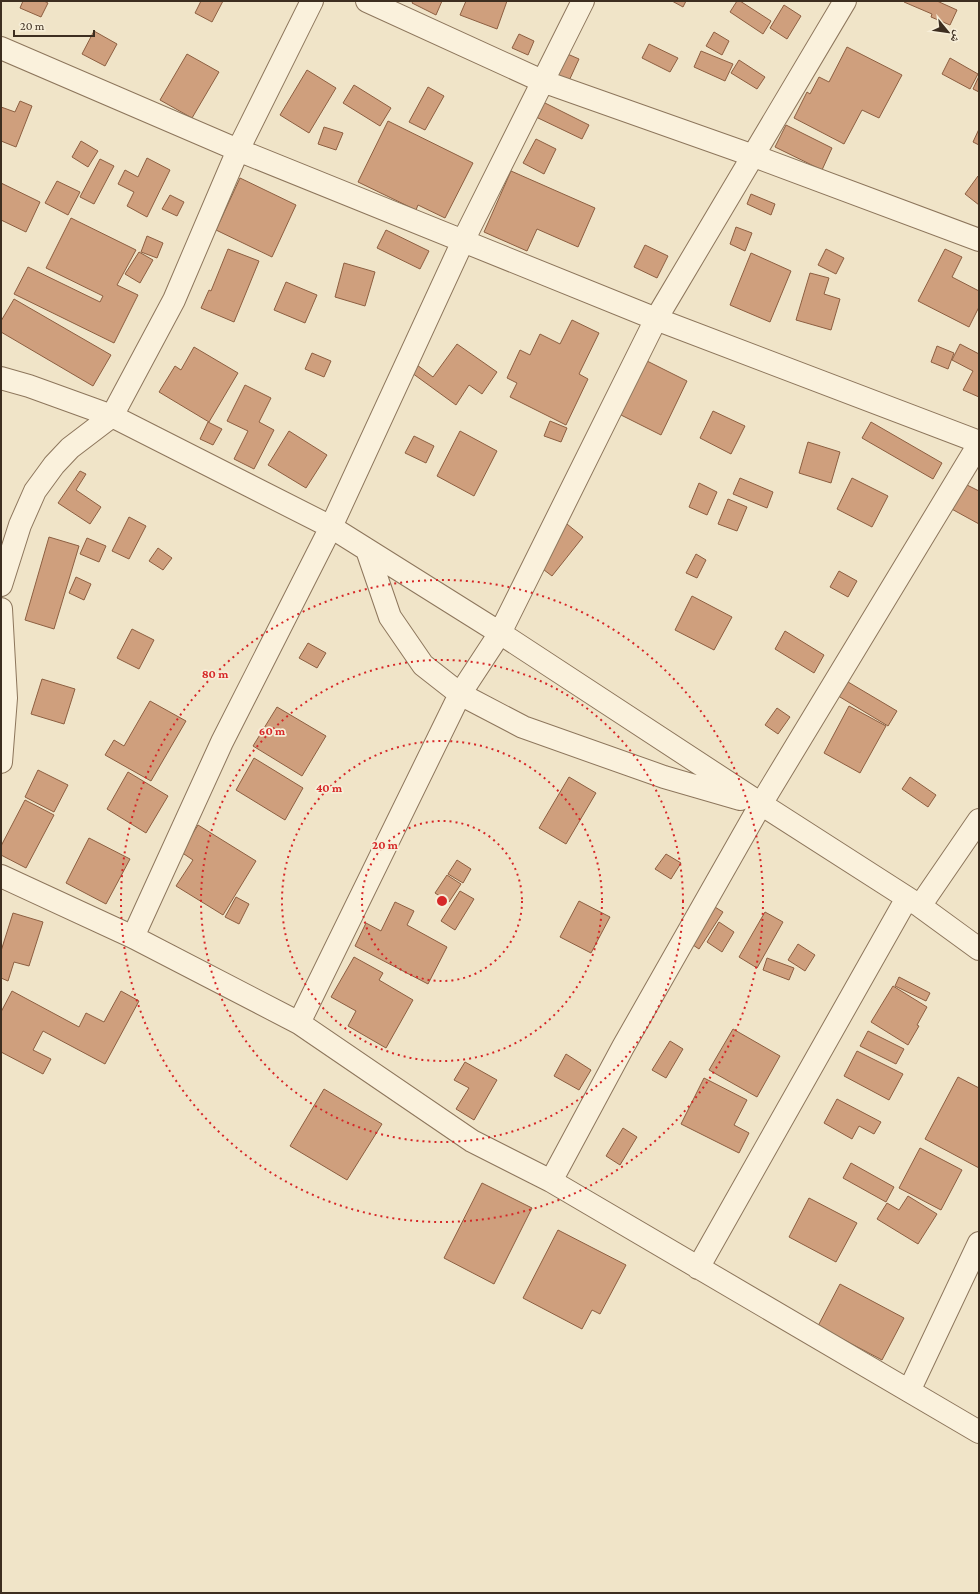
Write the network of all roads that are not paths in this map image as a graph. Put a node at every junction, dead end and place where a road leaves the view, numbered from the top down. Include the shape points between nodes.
1 (312, 1) edge
2 (367, 1) edge
3 (583, 1) edge
4 (845, 1) edge
5 (1, 48) edge
6 (542, 81) junction
7 (238, 150) junction
8 (754, 156) junction
9 (979, 240) edge
10 (463, 241) junction
11 (656, 319) junction
12 (1, 378) edge
13 (112, 416) junction
14 (979, 443) edge
15 (331, 527) junction
16 (367, 550) junction
17 (1, 585) edge
18 (1, 609) edge
19 (500, 633) junction
20 (460, 694) junction
21 (1, 762) edge
22 (760, 804) junction
23 (979, 820) edge
24 (1, 876) edge
25 (914, 902) junction
26 (133, 937) junction
27 (979, 949) edge
28 (299, 1023) junction
29 (551, 1181) junction
30 (979, 1243) edge
31 (698, 1268) junction
32 (909, 1391) junction
33 (979, 1432) edge

1 - 7 street
2 - 6 street
3 - 6 street
4 - 8 street
5 - 7 street
6 - 8 street
6 - 10 street
7 - 10 street
7 - 13 street via 174,300
8 - 9 street
8 - 11 street
10 - 11 street
10 - 15 street
11 - 14 street
11 - 19 street
12 - 13 street
13 - 15 street
13 - 17 street via 70,448 35,491 20,525
14 - 22 street
15 - 16 street
15 - 26 street via 222,742
16 - 19 street
16 - 20 street via 390,617 423,665
18 - 21 street via 6,698
19 - 20 street
19 - 22 street
20 - 22 street via 523,727 664,778
20 - 28 street
22 - 25 street
22 - 29 street
23 - 25 street
24 - 26 street
25 - 27 street
25 - 31 street
26 - 28 street
28 - 29 street via 472,1141
29 - 31 street
30 - 32 street
31 - 32 street
32 - 33 street

